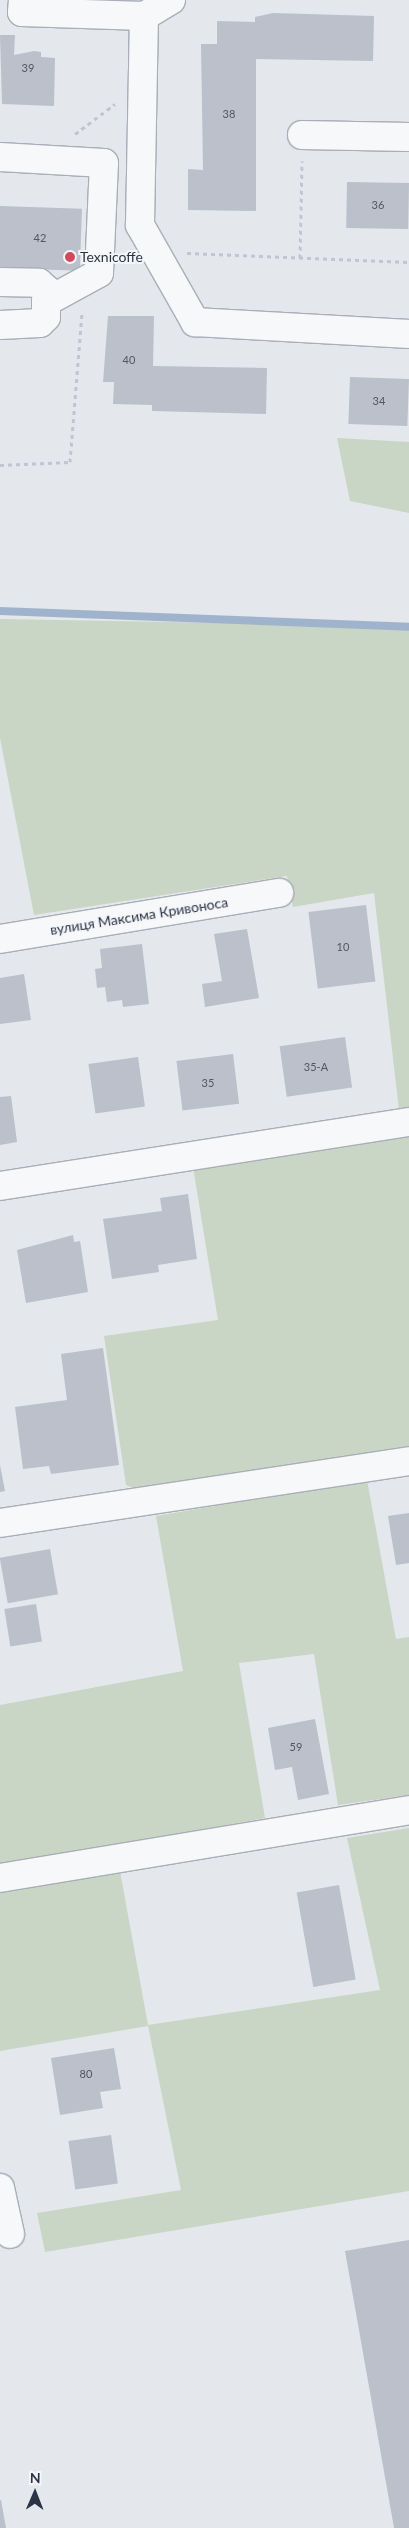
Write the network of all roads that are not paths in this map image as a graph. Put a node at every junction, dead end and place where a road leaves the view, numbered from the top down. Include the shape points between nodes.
1 (23, 0) edge
2 (171, 0) edge
3 (144, 16) junction
4 (302, 135) road end
5 (409, 137) edge
6 (0, 157) edge
7 (0, 282) edge
8 (46, 302) junction
9 (0, 325) edge
10 (409, 334) edge
11 (279, 892) dead end
12 (0, 939) edge
13 (409, 1122) edge
14 (0, 1186) edge
15 (409, 1461) edge
16 (0, 1523) edge
17 (409, 1810) edge
18 (0, 1878) edge
19 (0, 2188) edge
20 (10, 2234) dead end

1 - 3 street via 22,12
2 - 3 street
3 - 10 street via 140,225 195,322
4 - 5 street
6 - 8 street via 104,163 99,273
7 - 8 street via 39,283 47,290
8 - 9 street via 46,318 40,323
11 - 12 street, вулиця Максима Кривоноса
13 - 14 street
15 - 16 street
17 - 18 street
19 - 20 street

